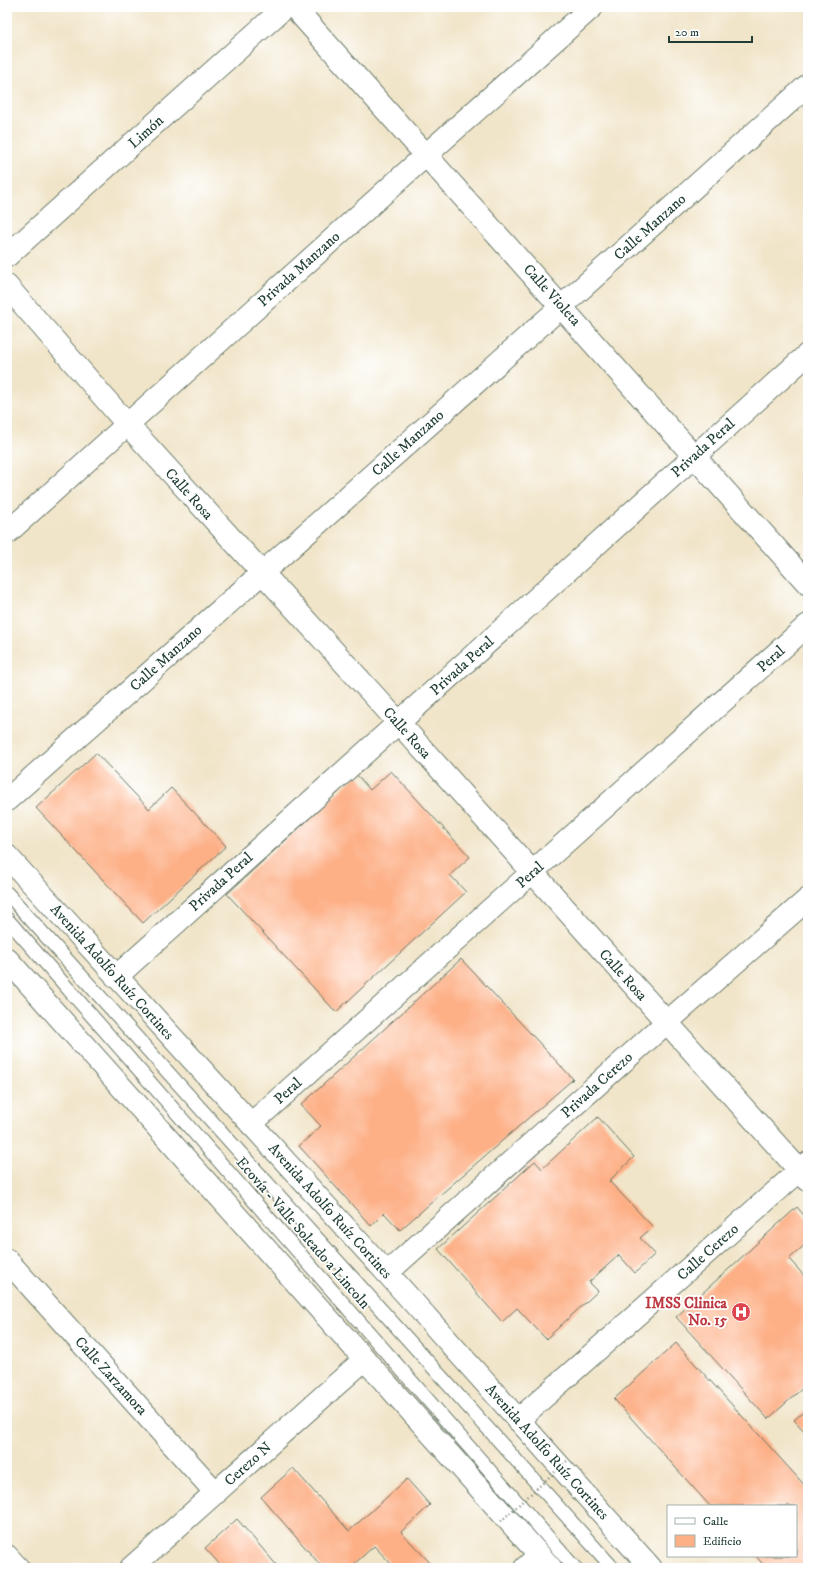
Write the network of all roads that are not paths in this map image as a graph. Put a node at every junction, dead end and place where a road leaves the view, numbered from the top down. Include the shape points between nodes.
1 (285, 7) edge
2 (294, 7) edge
3 (592, 7) edge
4 (808, 85) edge
5 (426, 154) junction
6 (7, 256) edge
7 (7, 286) edge
8 (562, 306) junction
9 (808, 354) edge
10 (127, 424) junction
11 (694, 456) junction
12 (7, 533) edge
13 (262, 573) junction
14 (808, 584) edge
15 (808, 625) edge
16 (399, 723) junction
17 (7, 800) edge
18 (7, 856) edge
19 (533, 873) junction
20 (7, 893) edge
21 (808, 898) edge
22 (7, 920) edge
23 (7, 959) edge
24 (116, 977) junction
25 (666, 1023) junction
26 (251, 1124) junction
27 (805, 1171) edge
28 (7, 1260) edge
29 (387, 1273) junction
30 (365, 1359) junction
31 (518, 1420) junction
32 (216, 1493) junction
33 (7, 1556) edge
34 (538, 1564) edge
35 (18, 1568) edge
36 (131, 1568) edge
37 (575, 1568) edge
38 (613, 1568) edge
39 (651, 1568) edge

1 - 6 street, Limón
2 - 5 street, Calle Violeta
3 - 5 street, Privada Manzano
4 - 8 street, Calle Manzano
5 - 8 street, Calle Violeta
5 - 10 street, Privada Manzano
7 - 10 street, Calle Rosa
8 - 11 street, Calle Violeta
8 - 13 street, Calle Manzano
9 - 11 street, Privada Peral
10 - 12 street, Privada Manzano
10 - 13 street, Calle Rosa
11 - 14 street, Calle Violeta
11 - 16 street, Privada Peral
13 - 16 street, Calle Rosa
13 - 17 street, Calle Manzano
15 - 19 street, Peral
16 - 19 street, Calle Rosa
16 - 24 street, Privada Peral
18 - 24 street, Avenida Adolfo Ruíz Cortines
19 - 25 street, Calle Rosa
19 - 26 street, Peral
20 - 38 lane
21 - 25 street, Privada Cerezo
22 - 37 lane, Ecovía - Valle Soleado a Lincoln
23 - 30 street
24 - 26 street, Avenida Adolfo Ruíz Cortines
25 - 27 street, Calle Rosa
25 - 29 street, Privada Cerezo
26 - 29 street, Avenida Adolfo Ruíz Cortines
27 - 31 street, Calle Cerezo
28 - 32 street, Calle Zarzamora
29 - 31 street, Avenida Adolfo Ruíz Cortines
30 - 32 street, Cerezo N
30 - 34 street
31 - 39 street, Avenida Adolfo Ruíz Cortines
32 - 36 street, Cerezo N
33 - 35 street

